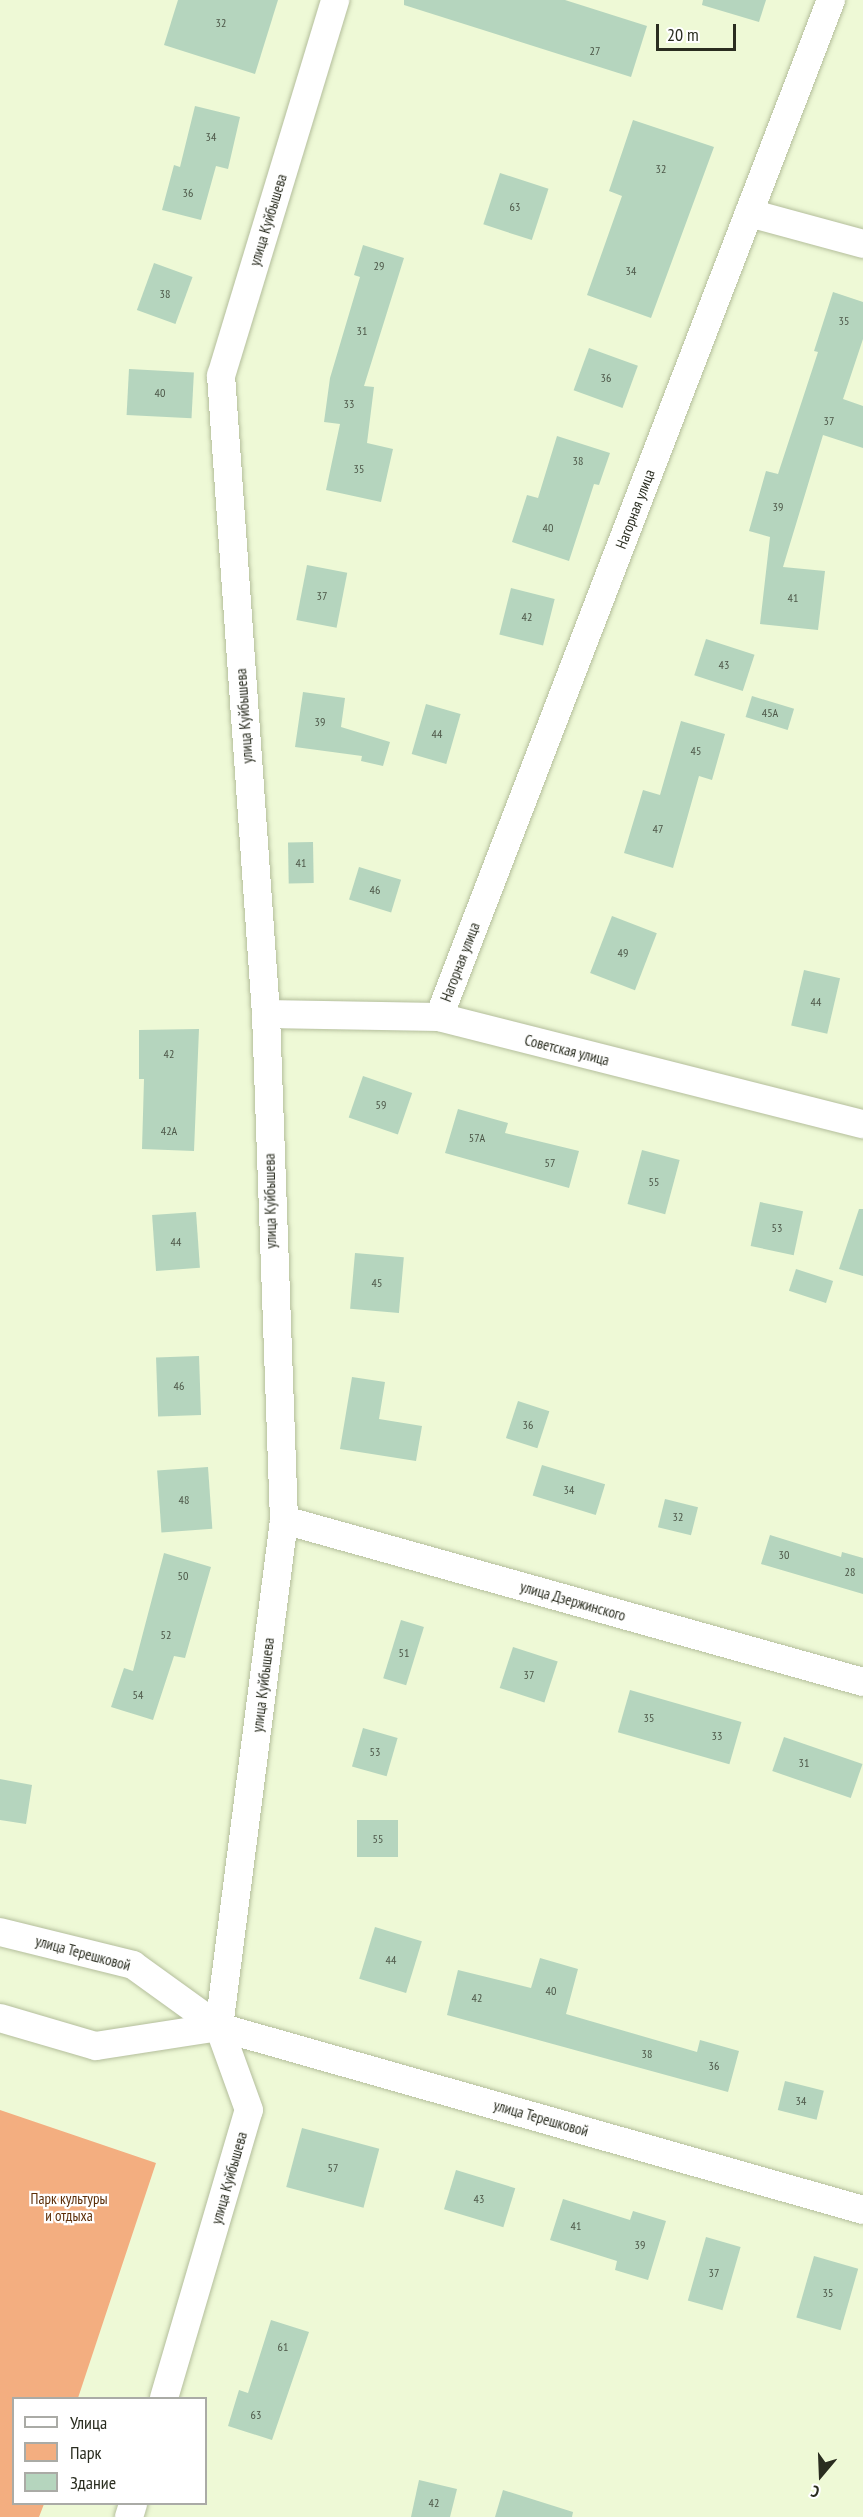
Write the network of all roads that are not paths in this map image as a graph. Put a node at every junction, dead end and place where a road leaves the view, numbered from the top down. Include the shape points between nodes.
1 (335, 0) edge
2 (831, 0) edge
3 (749, 213) junction
4 (863, 244) edge
5 (266, 1014) junction
6 (439, 1017) junction
7 (863, 1124) edge
8 (284, 1520) junction
9 (863, 1682) edge
10 (0, 1932) edge
11 (0, 2018) edge
12 (219, 2027) junction
13 (863, 2210) edge
14 (164, 2397) edge

1 - 5 street, улица Куйбышева via 221,376
2 - 3 street, Нагорная улица
3 - 4 street
3 - 6 street, Нагорная улица
5 - 6 street, Советская улица
5 - 8 street, улица Куйбышева
6 - 7 street, Советская улица
8 - 9 street, улица Дзержинского
8 - 12 street, улица Куйбышева
10 - 12 street, улица Терешковой via 133,1965
11 - 12 street, улица Терешковой via 96,2046
12 - 13 street, улица Терешковой
12 - 14 street, улица Куйбышева via 249,2110

